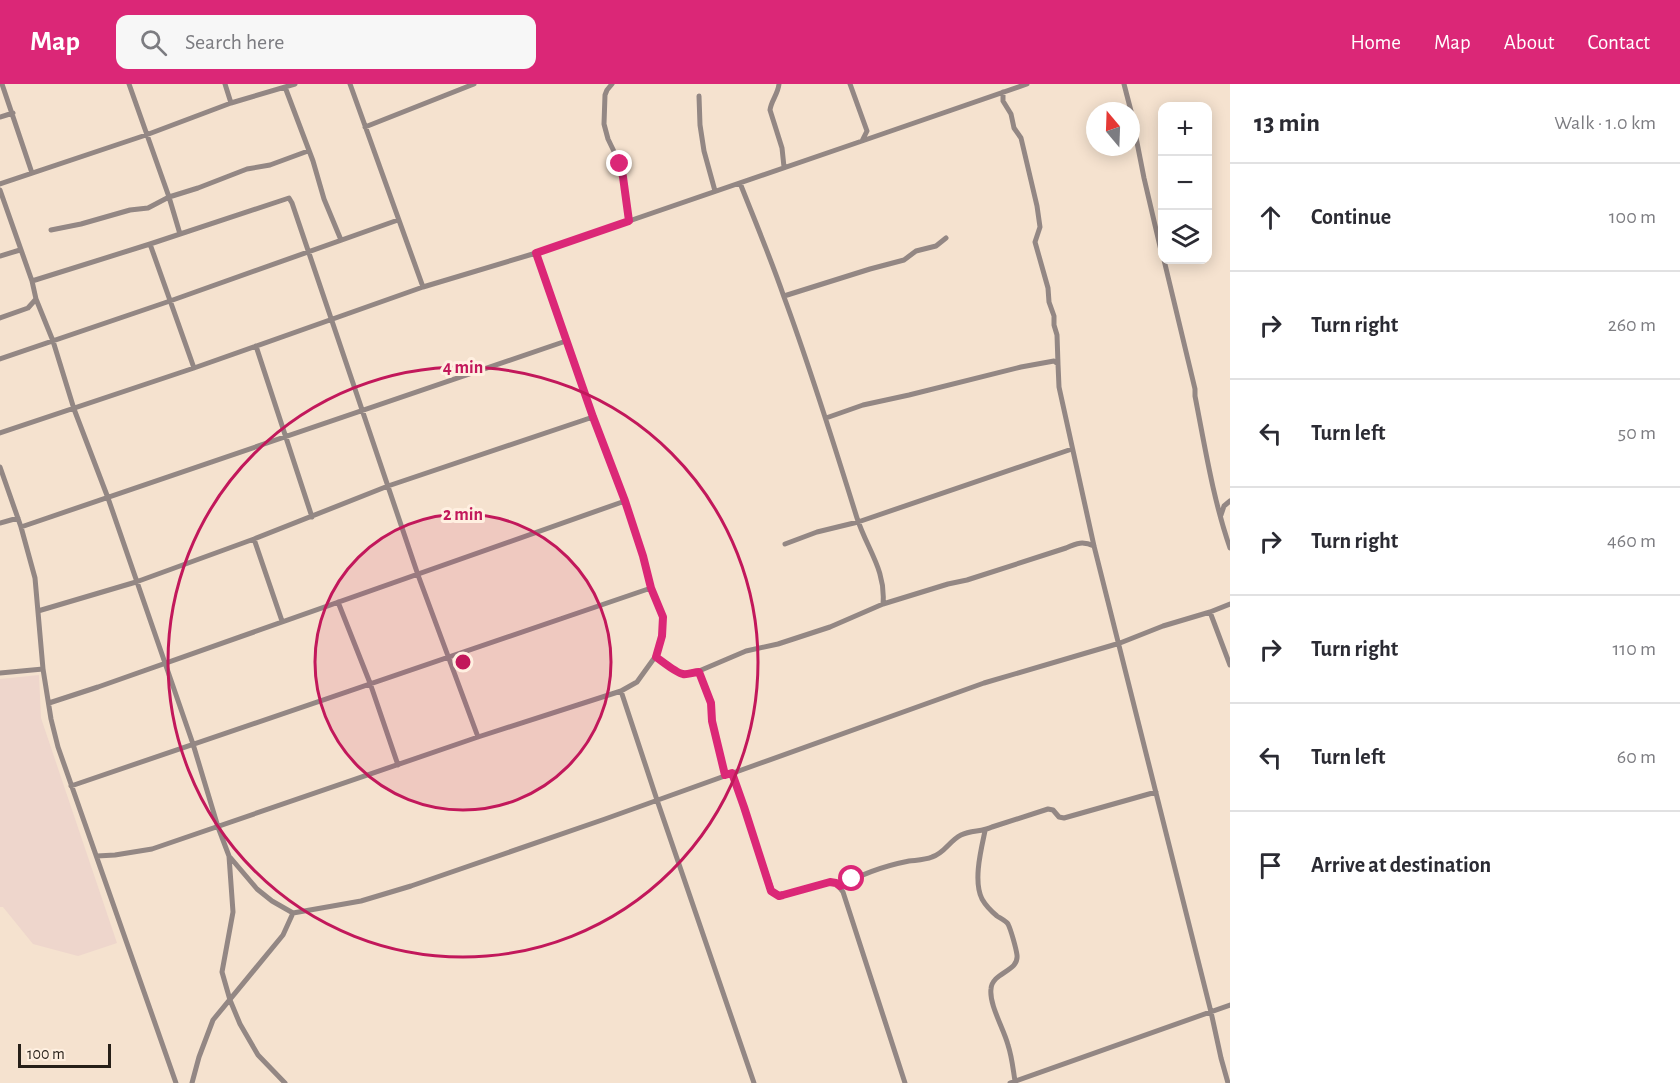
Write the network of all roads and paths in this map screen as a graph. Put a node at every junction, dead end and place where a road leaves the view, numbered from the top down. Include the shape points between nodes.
1 (2, 84) edge
2 (129, 84) edge
3 (225, 84) edge
4 (295, 84) edge
5 (350, 84) edge
6 (474, 84) edge
7 (612, 84) edge
8 (779, 84) edge
9 (850, 84) edge
10 (1027, 84) edge
11 (1124, 84) edge
12 (285, 87) junction
13 (1003, 92) junction
14 (699, 96) dead end
15 (1129, 102) edge
16 (231, 103) junction
17 (12, 112) junction
18 (0, 117) edge
19 (365, 128) junction
20 (146, 135) junction
21 (862, 141) junction
22 (308, 151) junction
23 (1140, 156) edge
24 (784, 167) junction
25 (32, 173) junction
26 (740, 183) junction
27 (0, 184) edge
28 (715, 191) junction
29 (169, 197) junction
30 (399, 220) junction
31 (629, 221) junction
32 (51, 230) dead end
33 (180, 234) junction
34 (946, 238) dead end
35 (1158, 238) edge
36 (341, 240) junction
37 (150, 244) junction
38 (20, 250) junction
39 (309, 251) junction
40 (536, 253) junction
41 (0, 256) edge
42 (1165, 264) edge
43 (32, 281) junction
44 (423, 287) junction
45 (784, 296) junction
46 (36, 299) junction
47 (170, 301) junction
48 (0, 318) edge
49 (332, 320) junction
50 (53, 341) junction
51 (566, 341) junction
52 (256, 346) junction
53 (0, 359) edge
54 (1058, 364) junction
55 (194, 368) junction
56 (74, 409) junction
57 (362, 412) junction
58 (593, 417) junction
59 (826, 418) junction
60 (0, 433) edge
61 (285, 437) junction
62 (1072, 449) junction
63 (0, 466) edge
64 (388, 486) junction
65 (108, 498) junction
66 (625, 501) junction
67 (1230, 501) edge
68 (312, 517) junction
69 (18, 518) junction
70 (1220, 520) junction
71 (858, 522) junction
72 (0, 523) edge
73 (21, 527) junction
74 (255, 539) junction
75 (785, 544) dead end
76 (1094, 546) junction
77 (1230, 548) edge
78 (418, 575) junction
79 (136, 582) junction
80 (651, 588) junction
81 (338, 602) junction
82 (883, 604) junction
83 (1230, 604) edge
84 (38, 611) junction
85 (1210, 612) junction
86 (282, 621) junction
87 (1120, 643) junction
88 (1228, 656) edge
89 (656, 657) junction
90 (448, 658) junction
91 (164, 663) junction
92 (1230, 666) edge
93 (43, 669) junction
94 (699, 672) junction
95 (0, 673) edge
96 (370, 683) junction
97 (621, 691) junction
98 (49, 703) junction
99 (478, 737) junction
100 (193, 744) junction
101 (398, 765) junction
102 (728, 774) junction
103 (71, 786) junction
104 (1156, 792) junction
105 (657, 800) junction
106 (218, 827) junction
107 (985, 831) junction
108 (97, 856) junction
109 (229, 856) junction
110 (840, 886) junction
111 (293, 913) junction
112 (230, 1000) junction
113 (1230, 1005) edge
114 (1211, 1012) junction
115 (1012, 1082) edge
116 (176, 1083) edge
117 (192, 1083) edge
118 (285, 1083) edge
119 (754, 1083) edge
120 (904, 1083) edge
121 (1228, 1083) edge

1 - 17 street
2 - 20 street
3 - 16 street
4 - 12 street
5 - 19 street
6 - 19 street
7 - 31 street via 605,95 604,124 620,164
8 - 24 street via 770,110
9 - 21 street via 867,131
10 - 13 street
11 - 15 street
12 - 16 street
12 - 22 street
13 - 21 street
13 - 54 street via 1021,138 1037,206 1041,227 1035,242 1054,316
14 - 28 street via 704,151
16 - 20 street
17 - 18 street
17 - 25 street
19 - 30 street
20 - 25 street
20 - 29 street
21 - 24 street
22 - 29 street
22 - 36 street
23 - 35 street
24 - 26 street
25 - 27 street
26 - 28 street
26 - 45 street
27 - 38 street
28 - 31 street
29 - 32 street via 148,208
29 - 33 street
30 - 36 street
30 - 44 street
31 - 40 street
33 - 37 street
33 - 39 street via 289,198
34 - 45 street via 904,260
36 - 39 street
37 - 43 street
37 - 47 street
38 - 41 street
38 - 43 street
39 - 47 street
39 - 49 street
40 - 44 street
40 - 51 street
42 - 70 street via 1195,389
43 - 46 street
44 - 49 street
45 - 59 street
46 - 48 street via 28,308
46 - 50 street
47 - 50 street
47 - 55 street
49 - 52 street
49 - 57 street
50 - 53 street
50 - 56 street
51 - 57 street
51 - 58 street
52 - 55 street
52 - 61 street
54 - 59 street via 1054,361 1021,367 863,405
54 - 62 street
55 - 56 street
56 - 60 street
56 - 65 street
57 - 61 street
57 - 64 street
58 - 64 street
58 - 66 street
59 - 71 street
61 - 65 street
61 - 68 street
62 - 71 street
62 - 76 street
63 - 69 street
64 - 68 street
64 - 78 street
65 - 73 street
65 - 79 street
66 - 78 street
66 - 80 street
67 - 70 street
68 - 74 street
69 - 72 street
69 - 73 street
70 - 77 street
71 - 75 street
71 - 82 street via 882,580
73 - 84 street via 35,578
74 - 79 street
74 - 86 street
76 - 82 street via 1077,543
76 - 87 street
78 - 81 street
78 - 90 street
79 - 84 street
79 - 91 street
80 - 89 street via 663,617
80 - 90 street
81 - 86 street
81 - 96 street
82 - 94 street via 830,627 746,651
83 - 85 street
84 - 93 street
85 - 87 street
85 - 88 street
86 - 91 street
87 - 102 street via 984,684
87 - 104 street
88 - 92 street
89 - 94 street via 683,674
89 - 97 street via 637,682
90 - 96 street
90 - 99 street
91 - 98 street
91 - 100 street
93 - 95 street
93 - 98 street
94 - 102 street via 711,703 712,721
96 - 100 street
96 - 101 street
97 - 99 street
97 - 105 street
98 - 103 street
99 - 101 street
100 - 103 street
100 - 106 street
101 - 106 street
102 - 105 street
102 - 110 street via 773,893 779,896 830,882
103 - 108 street
104 - 107 street via 1064,818 1048,809
104 - 114 street
105 - 111 street via 361,902
105 - 119 street
106 - 108 street via 152,849
106 - 109 street
107 - 110 street via 961,835 934,857 875,869
107 - 115 street via 979,892 989,909 1008,924 1017,961 992,982 990,991 1008,1045
108 - 116 street
109 - 111 street via 257,889
109 - 112 street via 233,912 222,972
110 - 120 street
111 - 112 street via 283,935
112 - 117 street via 213,1020
112 - 118 street via 258,1055
113 - 114 street
114 - 115 street
114 - 121 street

